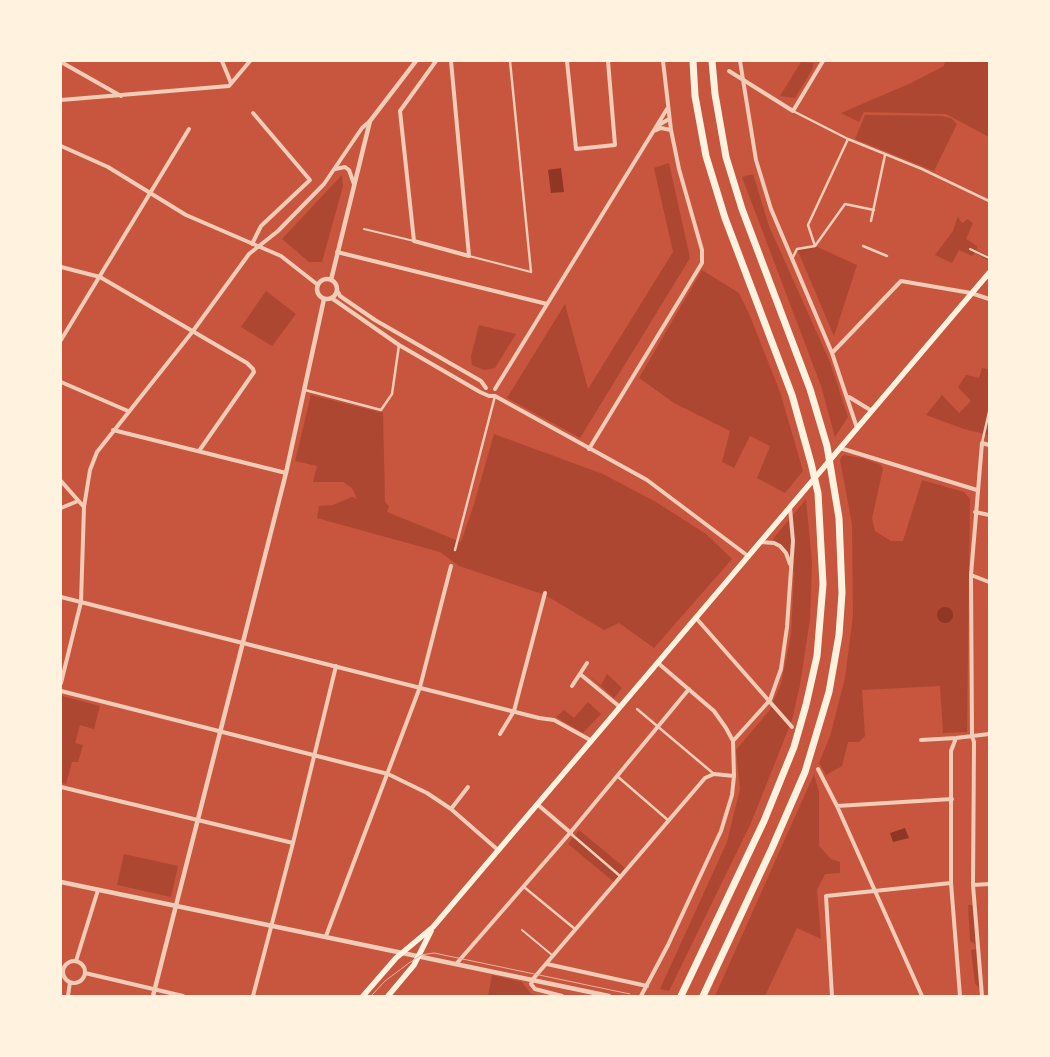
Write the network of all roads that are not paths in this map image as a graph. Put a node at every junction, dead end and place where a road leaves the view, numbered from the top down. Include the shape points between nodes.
1 (222, 61) edge
2 (250, 61) edge
3 (416, 61) edge
4 (436, 61) edge
5 (451, 61) edge
6 (510, 61) edge
7 (567, 61) edge
8 (608, 61) edge
9 (663, 61) edge
10 (693, 61) edge
11 (712, 61) edge
12 (740, 61) edge
13 (823, 61) edge
14 (61, 62) edge
15 (729, 71) dead end
16 (744, 81) junction
17 (231, 83) junction
18 (121, 96) junction
19 (61, 100) edge
20 (667, 109) junction
21 (793, 111) junction
22 (253, 113) dead end
23 (669, 119) junction
24 (370, 121) junction
25 (657, 126) junction
26 (189, 129) dead end
27 (671, 130) junction
28 (654, 131) junction
29 (848, 139) junction
30 (61, 146) edge
31 (885, 155) junction
32 (335, 169) junction
33 (354, 184) junction
34 (150, 194) junction
35 (989, 201) edge
36 (874, 210) junction
37 (871, 221) dead end
38 (364, 229) dead end
39 (414, 241) junction
40 (252, 244) junction
41 (258, 245) junction
42 (815, 246) junction
43 (863, 246) dead end
44 (970, 249) dead end
45 (338, 252) junction
46 (469, 256) junction
47 (887, 256) dead end
48 (793, 257) junction
49 (989, 258) edge
50 (61, 267) edge
51 (531, 272) joint
52 (989, 273) edge
53 (100, 276) junction
54 (331, 280) junction
55 (318, 285) junction
56 (338, 292) junction
57 (972, 293) junction
58 (324, 299) junction
59 (332, 299) junction
60 (989, 299) edge
61 (547, 304) junction
62 (193, 331) junction
63 (61, 340) edge
64 (399, 345) junction
65 (832, 353) junction
66 (61, 382) edge
67 (486, 388) junction
68 (495, 389) junction
69 (305, 390) junction
70 (485, 393) junction
71 (494, 396) junction
72 (849, 397) junction
73 (128, 411) junction
74 (872, 411) junction
75 (989, 412) edge
76 (857, 428) junction
77 (113, 430) junction
78 (982, 443) junction
79 (989, 445) edge
80 (589, 448) junction
81 (840, 448) junction
82 (199, 451) junction
83 (286, 473) junction
84 (61, 481) edge
85 (977, 490) junction
86 (78, 501) junction
87 (84, 507) junction
88 (790, 507) junction
89 (61, 508) edge
90 (975, 512) junction
91 (989, 515) edge
92 (760, 542) junction
93 (455, 550) dead end
94 (748, 556) junction
95 (451, 566) dead end
96 (790, 566) junction
97 (971, 575) junction
98 (989, 582) edge
99 (545, 593) dead end
100 (61, 597) edge
101 (81, 602) junction
102 (696, 618) junction
103 (244, 642) junction
104 (587, 663) dead end
105 (658, 663) junction
106 (336, 666) junction
107 (580, 674) junction
108 (61, 683) edge
109 (572, 686) dead end
110 (420, 688) junction
111 (689, 689) junction
112 (61, 691) edge
113 (770, 700) junction
114 (620, 708) junction
115 (637, 709) dead end
116 (514, 711) junction
117 (658, 726) junction
118 (792, 727) dead end
119 (221, 731) junction
120 (500, 734) dead end
121 (989, 734) edge
122 (972, 736) junction
123 (956, 738) junction
124 (921, 740) dead end
125 (592, 741) junction
126 (733, 741) junction
127 (313, 754) junction
128 (818, 769) dead end
129 (388, 774) junction
130 (714, 774) junction
131 (617, 776) junction
132 (734, 776) junction
133 (468, 787) dead end
134 (61, 788) edge
135 (952, 799) junction
136 (538, 804) junction
137 (837, 806) junction
138 (452, 809) junction
139 (199, 821) junction
140 (669, 821) junction
141 (570, 833) junction
142 (293, 844) junction
143 (498, 850) junction
144 (621, 877) junction
145 (61, 882) edge
146 (951, 883) junction
147 (989, 884) edge
148 (973, 885) junction
149 (524, 886) junction
150 (98, 890) junction
151 (876, 892) junction
152 (177, 906) junction
153 (270, 925) junction
154 (433, 927) junction
155 (522, 930) dead end
156 (576, 930) junction
157 (326, 936) junction
158 (404, 952) junction
159 (419, 956) junction
160 (554, 956) junction
161 (76, 961) junction
162 (457, 963) junction
163 (547, 964) junction
164 (63, 967) edge
165 (85, 973) junction
166 (533, 979) junction
167 (70, 982) junction
168 (647, 986) junction
169 (155, 989) junction
170 (68, 996) edge
171 (153, 996) edge
172 (183, 996) edge
173 (253, 996) edge
174 (363, 996) edge
175 (388, 996) edge
176 (562, 996) edge
177 (608, 996) edge
178 (640, 996) edge
179 (681, 996) edge
180 (703, 996) edge
181 (832, 996) edge
182 (922, 996) edge
183 (960, 996) edge
184 (982, 996) edge

1 - 17 street
2 - 17 street
3 - 24 street
4 - 39 street via 400,111
5 - 46 street
6 - 51 street
7 - 8 street via 576,149 615,145
9 - 20 street
10 - 179 highway via 709,165 725,218 792,395 811,463 818,493 822,606 817,656 801,726 764,821
11 - 180 highway via 726,156 828,446 839,518 842,593 829,692 813,749 789,812
12 - 16 street
13 - 21 street
14 - 18 street
15 - 16 street
16 - 21 street
16 - 48 street via 756,160 772,209
17 - 18 street via 205,89
18 - 19 street
20 - 23 street
20 - 25 street
21 - 29 street
22 - 40 street via 310,180 261,226
23 - 25 street
23 - 27 street
24 - 32 street
24 - 33 street
25 - 28 street
26 - 34 street
27 - 28 street via 662,128
27 - 80 street via 702,250 702,263
28 - 61 street
29 - 31 street
29 - 42 street via 808,224
30 - 34 street via 108,167
31 - 35 street
31 - 36 street
32 - 33 street via 345,167 349,170
32 - 41 street via 278,231
33 - 45 street
34 - 40 street via 186,215
34 - 53 street
36 - 37 street
36 - 42 street via 845,204
38 - 39 lane
39 - 46 street
40 - 41 street
41 - 55 street via 281,256
41 - 62 street
42 - 48 street via 797,249
43 - 47 street
44 - 49 lane
45 - 54 street
45 - 61 street
46 - 51 lane
48 - 65 street
50 - 53 street
52 - 57 main road
53 - 62 street
53 - 63 street
54 - 55 street via 322,280
54 - 56 street via 337,285
55 - 58 street via 318,293
56 - 59 street
56 - 67 street via 375,320 481,381
57 - 60 street
57 - 65 street via 900,281
57 - 74 main road
58 - 59 street
58 - 69 street
59 - 64 street
61 - 68 street
62 - 73 street
62 - 82 street via 247,363 254,372
64 - 69 street via 392,394 382,410
64 - 70 street
65 - 72 street
66 - 73 street
67 - 68 street via 491,386
67 - 70 street
68 - 71 street
69 - 83 street
70 - 71 street
71 - 80 street
71 - 93 street
72 - 74 street
72 - 76 street
73 - 77 street
74 - 76 main road
75 - 78 street
76 - 81 main road
77 - 82 street
77 - 87 street via 96,452
78 - 79 street
78 - 85 street
80 - 94 street via 647,480
81 - 85 street
81 - 88 main road
82 - 83 street
83 - 103 street
84 - 86 street
85 - 90 street
86 - 87 street
86 - 89 street
87 - 101 street
88 - 92 main road
88 - 96 street via 793,541
90 - 91 street
90 - 97 street
92 - 94 main road
92 - 96 street via 780,546
94 - 102 main road
95 - 110 street
96 - 113 street via 781,669
97 - 98 street
97 - 122 street
99 - 116 street
100 - 101 street
101 - 103 street
101 - 108 street
102 - 105 main road
102 - 113 street
103 - 106 street
103 - 119 street
104 - 107 street
105 - 111 street
105 - 114 main road
106 - 110 street
106 - 127 street
107 - 109 street
107 - 114 street
110 - 116 street
110 - 129 street
111 - 117 street
111 - 126 street via 714,711
112 - 119 street
113 - 118 street
113 - 126 street
114 - 125 main road
115 - 117 street
116 - 120 street
116 - 125 street via 554,720
117 - 130 street
117 - 131 street
119 - 127 street
119 - 139 street
121 - 122 street
122 - 123 street
122 - 148 street
123 - 124 street
123 - 135 street via 951,750
125 - 136 main road
126 - 132 street
127 - 129 street
127 - 142 street
128 - 137 street
129 - 138 street
129 - 157 street
130 - 132 street
130 - 140 street via 705,778
131 - 140 street
131 - 141 street
132 - 168 street via 730,804 721,831
133 - 138 street
134 - 139 street
135 - 137 street
135 - 146 street
136 - 141 street
136 - 143 main road
137 - 151 street
138 - 143 street
139 - 142 street
139 - 152 street
140 - 144 street
141 - 144 street
141 - 149 street
142 - 153 street
143 - 154 main road
144 - 156 street
145 - 150 street
146 - 151 street
146 - 183 street
147 - 148 street
148 - 184 street
149 - 156 street
149 - 162 street
150 - 152 street
150 - 161 street
151 - 181 street via 826,896
151 - 182 street
152 - 153 street
152 - 169 street
153 - 157 street
153 - 173 street
154 - 158 main road
154 - 159 main road
155 - 160 lane
156 - 160 street
157 - 158 street
158 - 159 street
158 - 174 main road
159 - 162 street
159 - 175 main road
160 - 163 street
161 - 164 street
161 - 165 street via 83,965
162 - 166 street
163 - 166 street
163 - 168 street
164 - 167 street via 64,976
165 - 167 street via 80,981
165 - 169 street
166 - 176 street via 535,989
166 - 177 street
167 - 170 street
168 - 178 street
169 - 171 street
169 - 172 street

